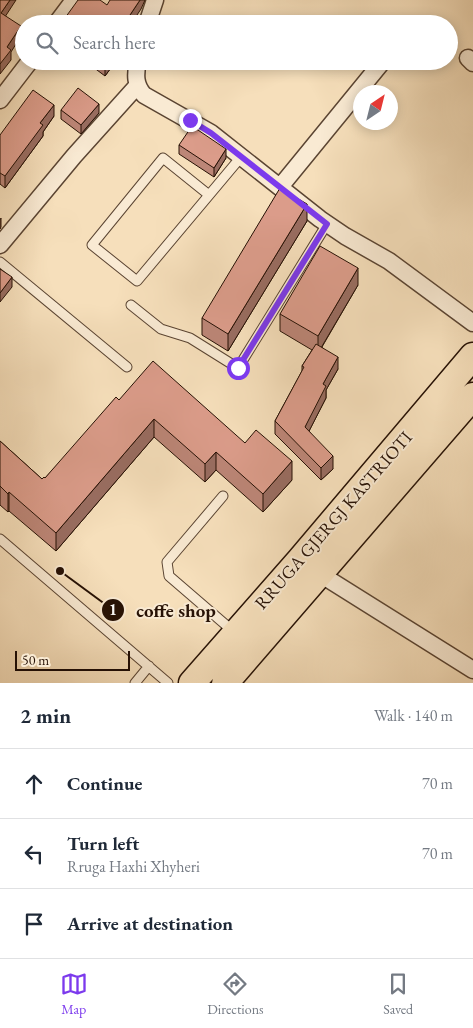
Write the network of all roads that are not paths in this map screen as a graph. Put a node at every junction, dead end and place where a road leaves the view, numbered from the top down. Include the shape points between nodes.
1 (74, 0) edge
2 (155, 0) edge
3 (63, 15) edge
4 (150, 15) edge
5 (23, 70) edge
6 (136, 70) edge
7 (376, 70) edge
8 (136, 87) junction
9 (0, 100) edge
10 (242, 157) junction
11 (280, 187) junction
12 (209, 195) junction
13 (327, 224) junction
14 (0, 244) edge
15 (0, 262) edge
16 (131, 304) dead end
17 (473, 323) edge
18 (473, 356) edge
19 (126, 367) dead end
20 (473, 396) edge
21 (223, 496) dead end
22 (0, 539) edge
23 (320, 574) junction
24 (235, 633) junction
25 (149, 666) junction
26 (473, 670) edge
27 (135, 683) edge
28 (168, 683) edge
29 (192, 683) edge
30 (225, 683) edge

1 - 3 street
2 - 4 street
5 - 9 street
6 - 8 street
7 - 11 street
8 - 10 street via 144,95 211,133
8 - 14 street
10 - 11 street
10 - 12 lane
11 - 13 street
12 - 12 lane via 137,281 92,245 163,158
13 - 16 lane via 238,368 190,338 161,329
13 - 17 street via 389,261
15 - 19 lane
18 - 24 main road, RRUGA GJERGJ KASTRIOTI
20 - 23 main road, RRUGA GJERGJ KASTRIOTI
21 - 24 lane via 167,562 169,576
22 - 25 lane
23 - 26 street
23 - 30 main road, RRUGA GJERGJ KASTRIOTI
24 - 29 main road, RRUGA GJERGJ KASTRIOTI
25 - 27 lane
25 - 28 lane

